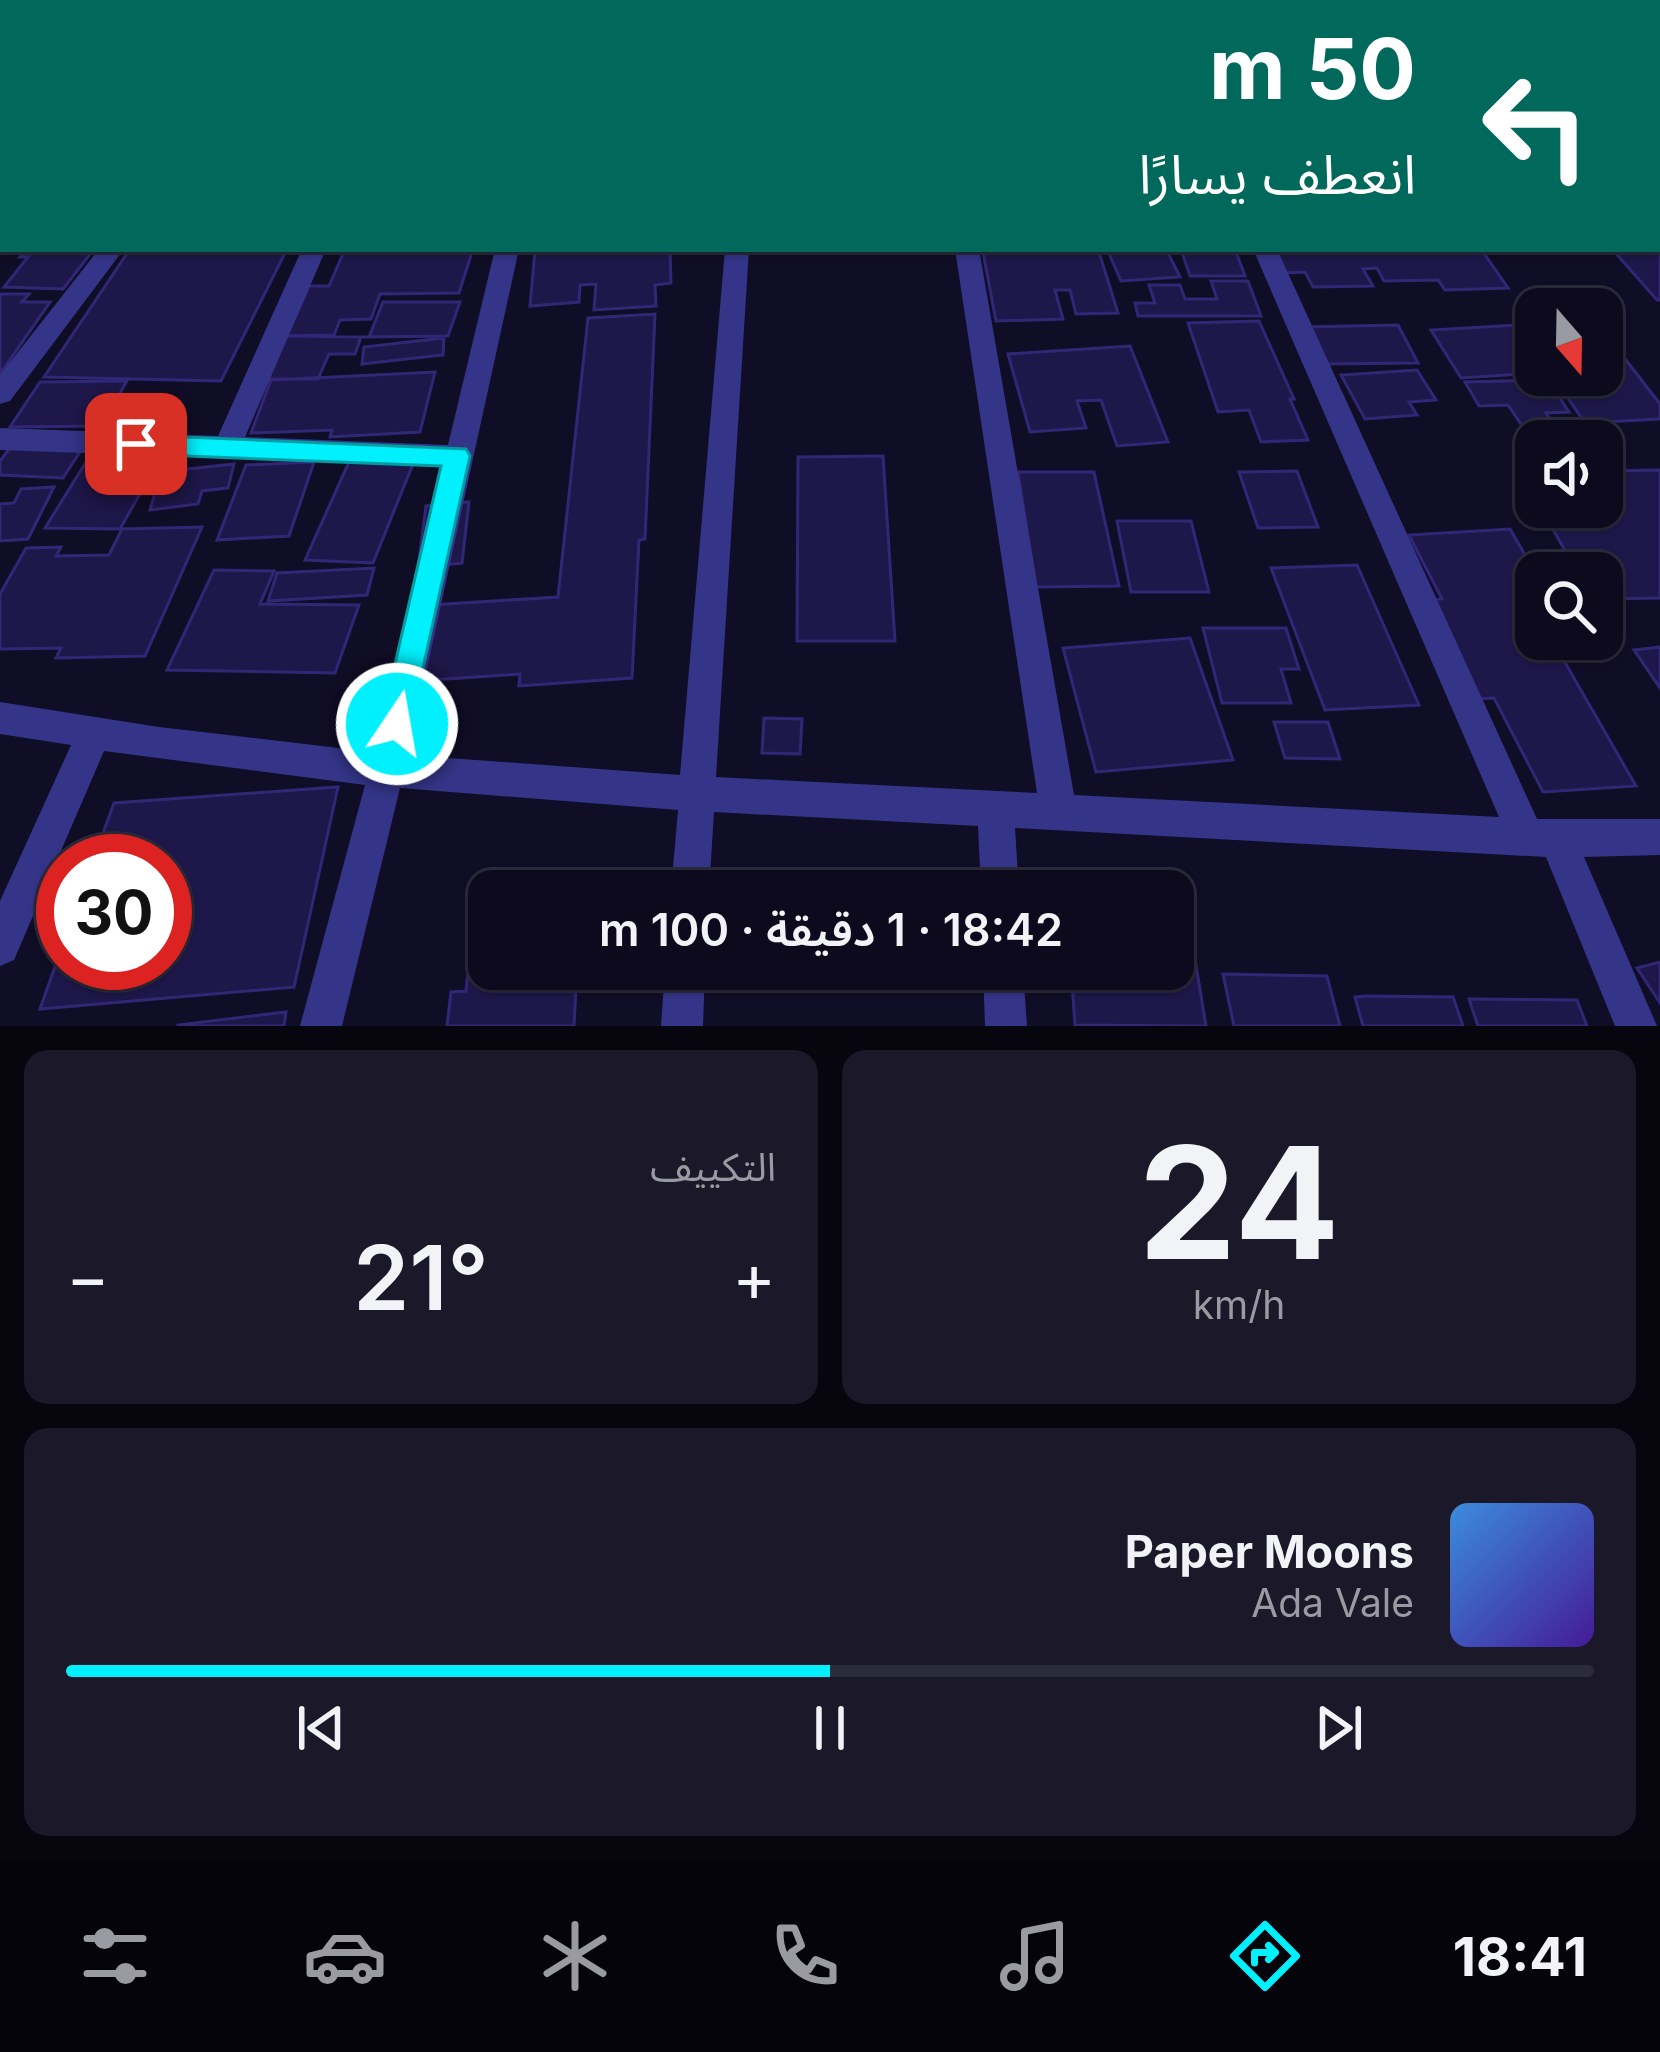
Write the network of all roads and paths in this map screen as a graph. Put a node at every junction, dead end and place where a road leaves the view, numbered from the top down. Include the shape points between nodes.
1 (110, 252) edge
2 (313, 252) edge
3 (506, 252) edge
4 (737, 252) edge
5 (967, 252) edge
6 (1266, 252) edge
7 (0, 394) edge
8 (0, 439) edge
9 (227, 448) junction
10 (457, 456) junction
11 (0, 718) edge
12 (93, 735) junction
13 (387, 769) junction
14 (696, 797) junction
15 (996, 812) junction
16 (1059, 814) junction
17 (1660, 837) edge
18 (1542, 838) junction
19 (691, 870) edge
20 (999, 870) edge
21 (0, 946) edge
22 (684, 990) edge
23 (1005, 990) edge
24 (321, 1026) edge
25 (682, 1026) edge
26 (1006, 1026) edge
27 (1636, 1026) edge

1 - 7 street
2 - 9 street
3 - 10 street
4 - 14 street
5 - 16 street
6 - 18 street
8 - 9 street
9 - 10 street
10 - 13 street
11 - 12 street
12 - 13 street
12 - 21 street
13 - 14 street
13 - 24 street
14 - 15 street
14 - 19 street
15 - 16 street
15 - 20 street
16 - 18 street
17 - 18 street
18 - 27 street
22 - 25 street
23 - 26 street

